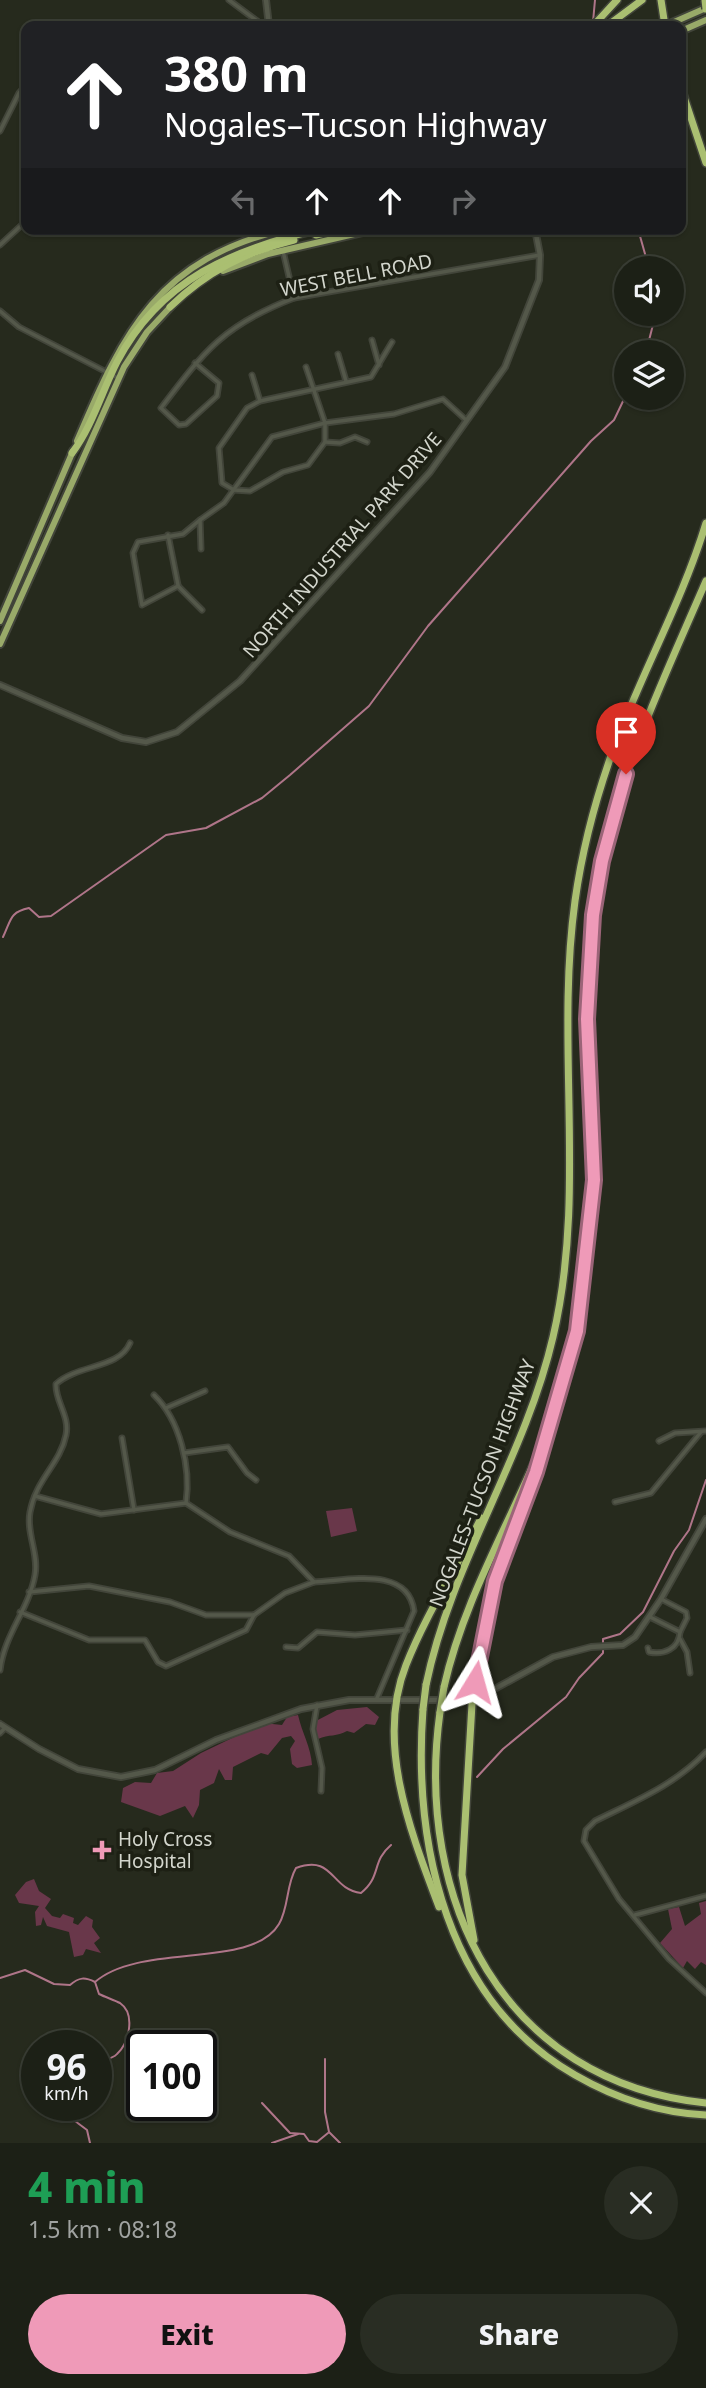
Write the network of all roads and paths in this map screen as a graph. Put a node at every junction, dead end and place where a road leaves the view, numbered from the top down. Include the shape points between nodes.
1 (229, 0) edge
2 (266, 0) edge
3 (617, 0) edge
4 (642, 0) edge
5 (661, 0) edge
6 (705, 0) edge
7 (706, 8) edge
8 (706, 20) edge
9 (259, 21) edge
10 (266, 21) edge
11 (598, 21) edge
12 (614, 21) edge
13 (664, 21) edge
14 (676, 21) edge
15 (686, 29) edge
16 (21, 91) edge
17 (686, 103) edge
18 (0, 131) edge
19 (706, 163) edge
20 (21, 225) edge
21 (268, 235) edge
22 (296, 235) edge
23 (316, 235) edge
24 (351, 235) edge
25 (536, 235) edge
26 (0, 245) edge
27 (283, 251) junction
28 (540, 255) junction
29 (294, 298) junction
30 (170, 307) junction
31 (0, 311) edge
32 (372, 340) dead end
33 (392, 342) dead end
34 (338, 354) dead end
35 (195, 363) junction
36 (379, 365) junction
37 (306, 367) dead end
38 (112, 375) junction
39 (252, 375) dead end
40 (346, 382) junction
41 (313, 388) junction
42 (260, 401) junction
43 (467, 421) junction
44 (325, 423) junction
45 (325, 442) junction
46 (367, 442) dead end
47 (72, 453) joint
48 (234, 490) junction
49 (200, 520) junction
50 (706, 523) edge
51 (168, 536) junction
52 (201, 549) dead end
53 (706, 581) edge
54 (178, 586) junction
55 (202, 610) dead end
56 (0, 623) edge
57 (0, 644) edge
58 (0, 685) edge
59 (130, 1343) dead end
60 (205, 1391) dead end
61 (154, 1395) dead end
62 (166, 1408) junction
63 (704, 1432) edge
64 (122, 1438) dead end
65 (659, 1441) dead end
66 (184, 1453) junction
67 (537, 1459) junction
68 (508, 1467) junction
69 (256, 1480) dead end
70 (35, 1496) junction
71 (615, 1502) dead end
72 (186, 1503) junction
73 (134, 1510) junction
74 (706, 1519) edge
75 (314, 1582) junction
76 (29, 1592) junction
77 (661, 1599) junction
78 (20, 1612) junction
79 (254, 1615) junction
80 (650, 1617) junction
81 (407, 1630) junction
82 (680, 1632) junction
83 (680, 1639) junction
84 (286, 1647) dead end
85 (648, 1648) dead end
86 (0, 1670) edge
87 (690, 1673) dead end
88 (474, 1696) junction
89 (377, 1698) junction
90 (397, 1698) junction
91 (317, 1705) junction
92 (2, 1726) edge
93 (0, 1733) edge
94 (706, 1752) edge
95 (321, 1791) dead end
96 (706, 1896) edge
97 (635, 1915) junction
98 (463, 1958) junction
99 (482, 1965) junction
100 (706, 1993) edge
101 (706, 2103) edge
102 (706, 2115) edge

1 - 9 street
2 - 10 street
3 - 11 highway
4 - 12 highway
5 - 13 highway
6 - 7 highway, bridge
7 - 14 highway
8 - 15 highway
16 - 18 street
17 - 19 highway
20 - 26 street
21 - 38 highway via 226,249 182,276 133,326
22 - 38 highway via 259,244 193,277 155,308
23 - 30 highway via 243,256 208,275
24 - 27 highway
25 - 28 street, NORTH INDUSTRIAL PARK DRIVE
27 - 29 street
27 - 30 highway via 223,271
28 - 29 street, WEST BELL ROAD
28 - 43 street, NORTH INDUSTRIAL PARK DRIVE via 538,287 514,351
29 - 35 street, WEST BELL ROAD via 262,310 230,330
30 - 38 highway
31 - 38 street via 19,327
32 - 36 street
33 - 36 street
34 - 40 street
35 - 35 street, WEST BELL ROAD via 219,383 218,396 179,425 161,408
36 - 40 street via 371,377
37 - 41 street
38 - 47 highway
38 - 57 highway
39 - 42 street
40 - 41 street
41 - 42 street
41 - 44 street
42 - 48 street via 247,408 219,449 222,483
43 - 44 street via 443,398 394,414
43 - 58 street, NORTH INDUSTRIAL PARK DRIVE via 429,472 260,660 167,738 146,742 122,738
44 - 45 street
44 - 48 street via 272,437
45 - 46 street via 340,443 352,437
45 - 48 street via 308,465 250,491
47 - 56 highway
48 - 49 street
49 - 51 street via 183,534
49 - 52 street
50 - 68 highway, NOGALES–TUCSON HIGHWAY via 613,751 583,859 568,983 572,1182 566,1268 541,1382
51 - 54 street
51 - 54 street via 138,542 133,553 142,605
53 - 67 highway, NOGALES–TUCSON HIGHWAY via 638,741 602,861 593,915 587,1019 593,1211 572,1353
54 - 55 street
59 - 70 street via 116,1360 78,1370 56,1384 66,1417 66,1436
60 - 62 street
61 - 62 street
62 - 66 street
63 - 65 street via 675,1433
63 - 71 street via 651,1493
64 - 73 street
66 - 69 street via 228,1447
66 - 72 street
67 - 88 highway via 495,1581
67 - 99 highway, NOGALES–TUCSON HIGHWAY, bridge via 469,1609 440,1712 435,1782 438,1833 464,1927
68 - 90 highway via 418,1639
68 - 98 highway, NOGALES–TUCSON HIGHWAY, bridge via 432,1656 423,1710 420,1770 424,1825 438,1888
70 - 73 street via 101,1514
70 - 76 street via 29,1521 36,1570
72 - 73 street
72 - 75 street via 230,1532 289,1556
74 - 77 street
75 - 79 street via 285,1593
75 - 81 street via 383,1579 398,1585 413,1604
76 - 78 street
76 - 79 street via 89,1586 170,1602 206,1615
77 - 80 street
77 - 82 street via 686,1612
78 - 79 street via 89,1640 145,1640 158,1662 166,1666 246,1630
78 - 86 street
80 - 82 street
80 - 88 street via 635,1637 623,1644 553,1657 502,1688
81 - 84 street via 355,1635 317,1632 298,1647
81 - 89 street
82 - 83 street
83 - 85 street via 668,1651 649,1652
83 - 87 street
88 - 90 street
88 - 99 highway via 462,1875 468,1921
89 - 90 street
89 - 91 street
90 - 98 highway via 398,1777 434,1892
91 - 92 street via 228,1735 155,1770 121,1777 78,1769
91 - 95 street via 313,1729 322,1768
92 - 93 street
94 - 97 street via 677,1779 586,1830 586,1848
96 - 97 street
97 - 100 street via 669,1959
98 - 102 highway, NOGALES–TUCSON HIGHWAY via 511,2026 562,2068 631,2101
99 - 101 highway, NOGALES–TUCSON HIGHWAY via 529,2026 569,2057 631,2088

